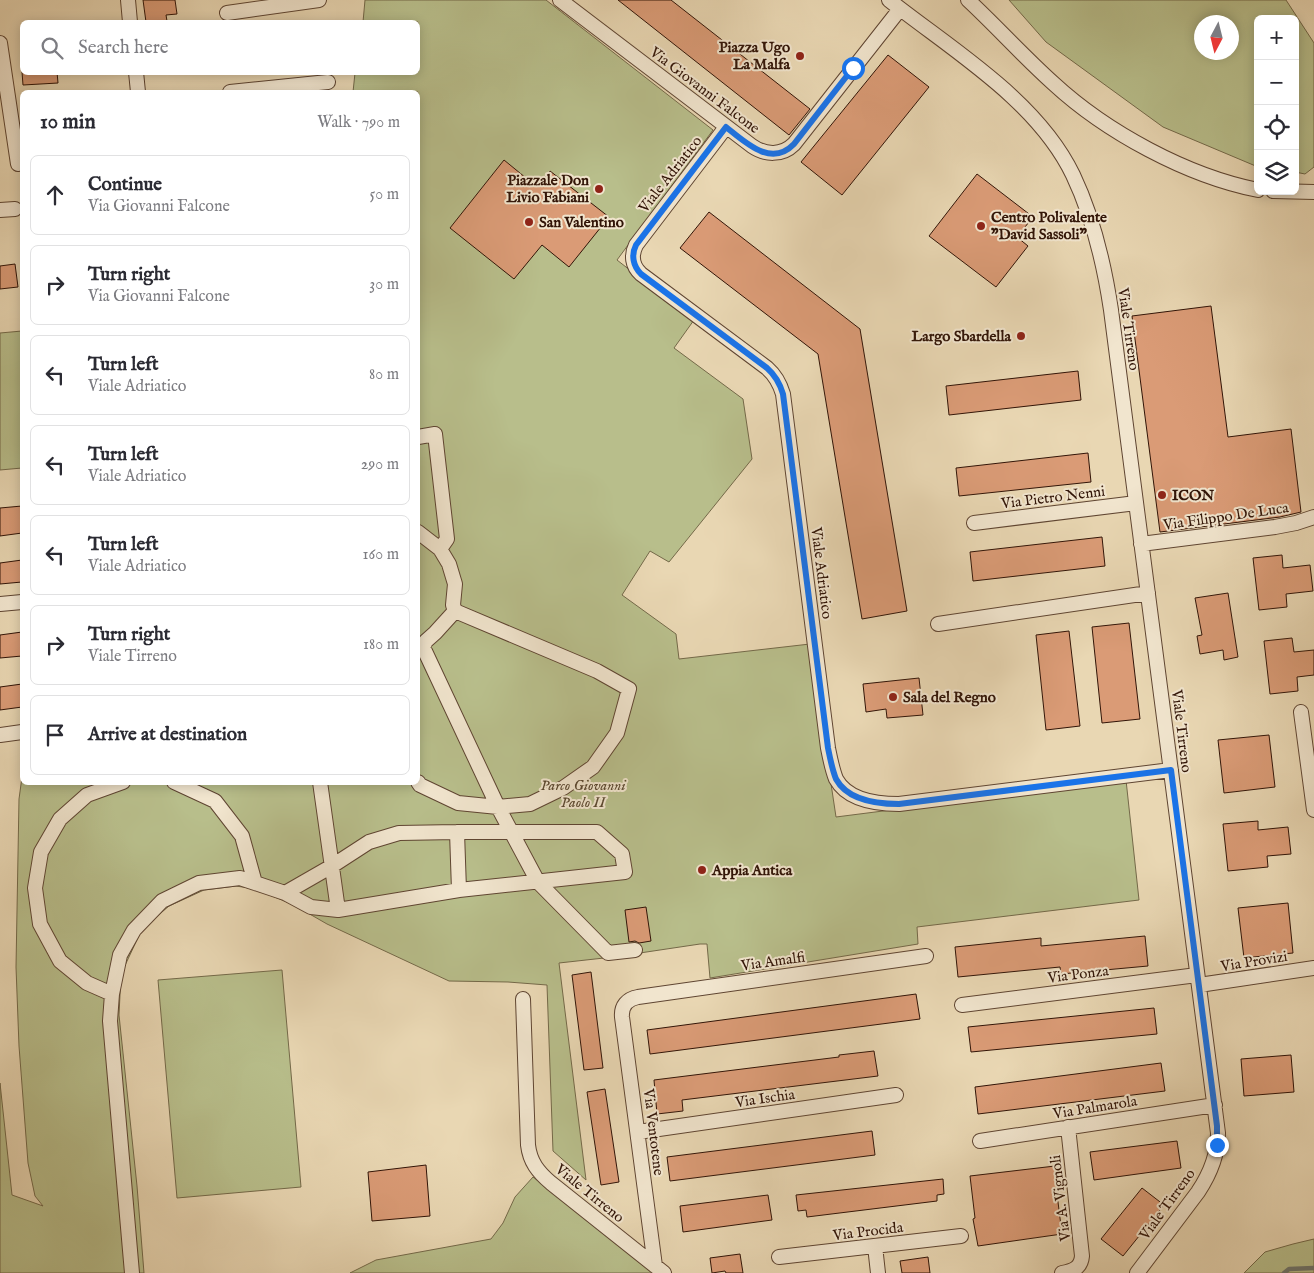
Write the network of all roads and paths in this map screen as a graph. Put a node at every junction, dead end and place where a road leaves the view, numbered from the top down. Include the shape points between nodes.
1 (128, 0) edge
2 (319, 0) edge
3 (560, 0) edge
4 (968, 0) edge
5 (895, 4) edge
6 (227, 13) dead end
7 (130, 20) edge
8 (0, 43) edge
9 (136, 75) edge
10 (328, 82) dead end
11 (138, 90) edge
12 (273, 90) edge
13 (16, 108) edge
14 (726, 127) junction
15 (18, 164) dead end
16 (1254, 189) edge
17 (1299, 192) edge
18 (1314, 192) edge
19 (14, 209) dead end
20 (0, 210) edge
21 (420, 437) edge
22 (1136, 503) junction
23 (1314, 517) edge
24 (974, 523) dead end
25 (420, 534) edge
26 (1141, 544) junction
27 (440, 549) junction
28 (1148, 594) junction
29 (20, 602) edge
30 (0, 604) edge
31 (455, 611) junction
32 (938, 624) dead end
33 (420, 648) edge
34 (1301, 712) dead end
35 (20, 732) edge
36 (0, 735) edge
37 (1171, 770) junction
38 (420, 784) edge
39 (115, 785) edge
40 (180, 785) edge
41 (320, 785) edge
42 (498, 807) junction
43 (1314, 810) edge
44 (457, 832) junction
45 (511, 832) junction
46 (332, 866) junction
47 (538, 882) junction
48 (255, 883) junction
49 (459, 890) junction
50 (285, 893) junction
51 (338, 910) junction
52 (635, 950) dead end
53 (926, 956) dead end
54 (1314, 968) edge
55 (1198, 980) junction
56 (112, 994) junction
57 (523, 999) dead end
58 (625, 1004) joint
59 (962, 1006) dead end
60 (896, 1095) dead end
61 (1215, 1105) junction
62 (1068, 1127) junction
63 (638, 1132) junction
64 (980, 1141) dead end
65 (961, 1236) dead end
66 (875, 1246) junction
67 (779, 1257) dead end
68 (660, 1270) edge
69 (132, 1273) edge
70 (878, 1273) edge
71 (1062, 1273) edge
72 (1136, 1273) edge

1 - 7 street
2 - 6 street
3 - 14 street, Via Giovanni Falcone
4 - 16 street via 1054,84 1102,121 1183,166
5 - 14 street, Via Giovanni Falcone via 789,149 774,153 760,151
5 - 22 street, Viale Tirreno via 978,68 1029,114 1050,138 1072,173 1090,217 1106,281
8 - 13 street
9 - 11 street
10 - 12 street
13 - 15 street
14 - 37 street, Viale Adriatico via 636,245 633,259 641,274 767,368 780,385 828,748 839,784 860,798 899,804
17 - 18 street
19 - 20 street
21 - 27 street via 435,434 447,539
22 - 24 street, Via Pietro Nenni
22 - 26 street, Viale Tirreno
23 - 26 street, Via Filippo De Luca via 1275,527
25 - 27 street
26 - 28 street, Viale Tirreno
27 - 31 street via 450,564 455,584
28 - 32 street
28 - 37 street, Viale Tirreno
29 - 30 street
31 - 33 street
31 - 42 street via 597,671 629,689 617,733 593,767 563,788 530,804
33 - 42 street
34 - 43 street
35 - 36 street
37 - 55 street, Viale Tirreno
38 - 42 street via 458,803
39 - 56 street via 87,795 60,819 41,852 35,888 40,924 60,961 87,984
40 - 48 street via 214,801 242,836
41 - 46 street
42 - 45 street
44 - 45 street
44 - 46 street via 399,833 369,842
44 - 49 street
45 - 47 street
45 - 47 street via 597,832 622,854 625,872
46 - 50 street
46 - 51 street
47 - 49 street
47 - 52 street via 608,953
48 - 50 street
48 - 56 street via 240,878 199,883 162,901 134,930 120,955
49 - 51 street
50 - 51 street via 311,908
53 - 58 street, Via Amalfi via 638,997
54 - 55 street, Via Provizi
55 - 59 street, Via Ponza
55 - 61 street, Viale Tirreno
56 - 69 street via 110,1021
57 - 68 street, Viale Tirreno via 528,1146 534,1165 550,1183
58 - 63 street, Via Ventotene via 622,1017
60 - 63 street, Via Ischia
61 - 62 street, Via Palmarola
61 - 72 street, Viale Tirreno via 1218,1139 1209,1173
62 - 64 street, Via Palmarola
62 - 71 street, Via A. Vignoli via 1082,1259 1074,1270
63 - 68 street, Via Ventotene
65 - 66 street, Via Procida
66 - 67 street, Via Procida
66 - 70 street

